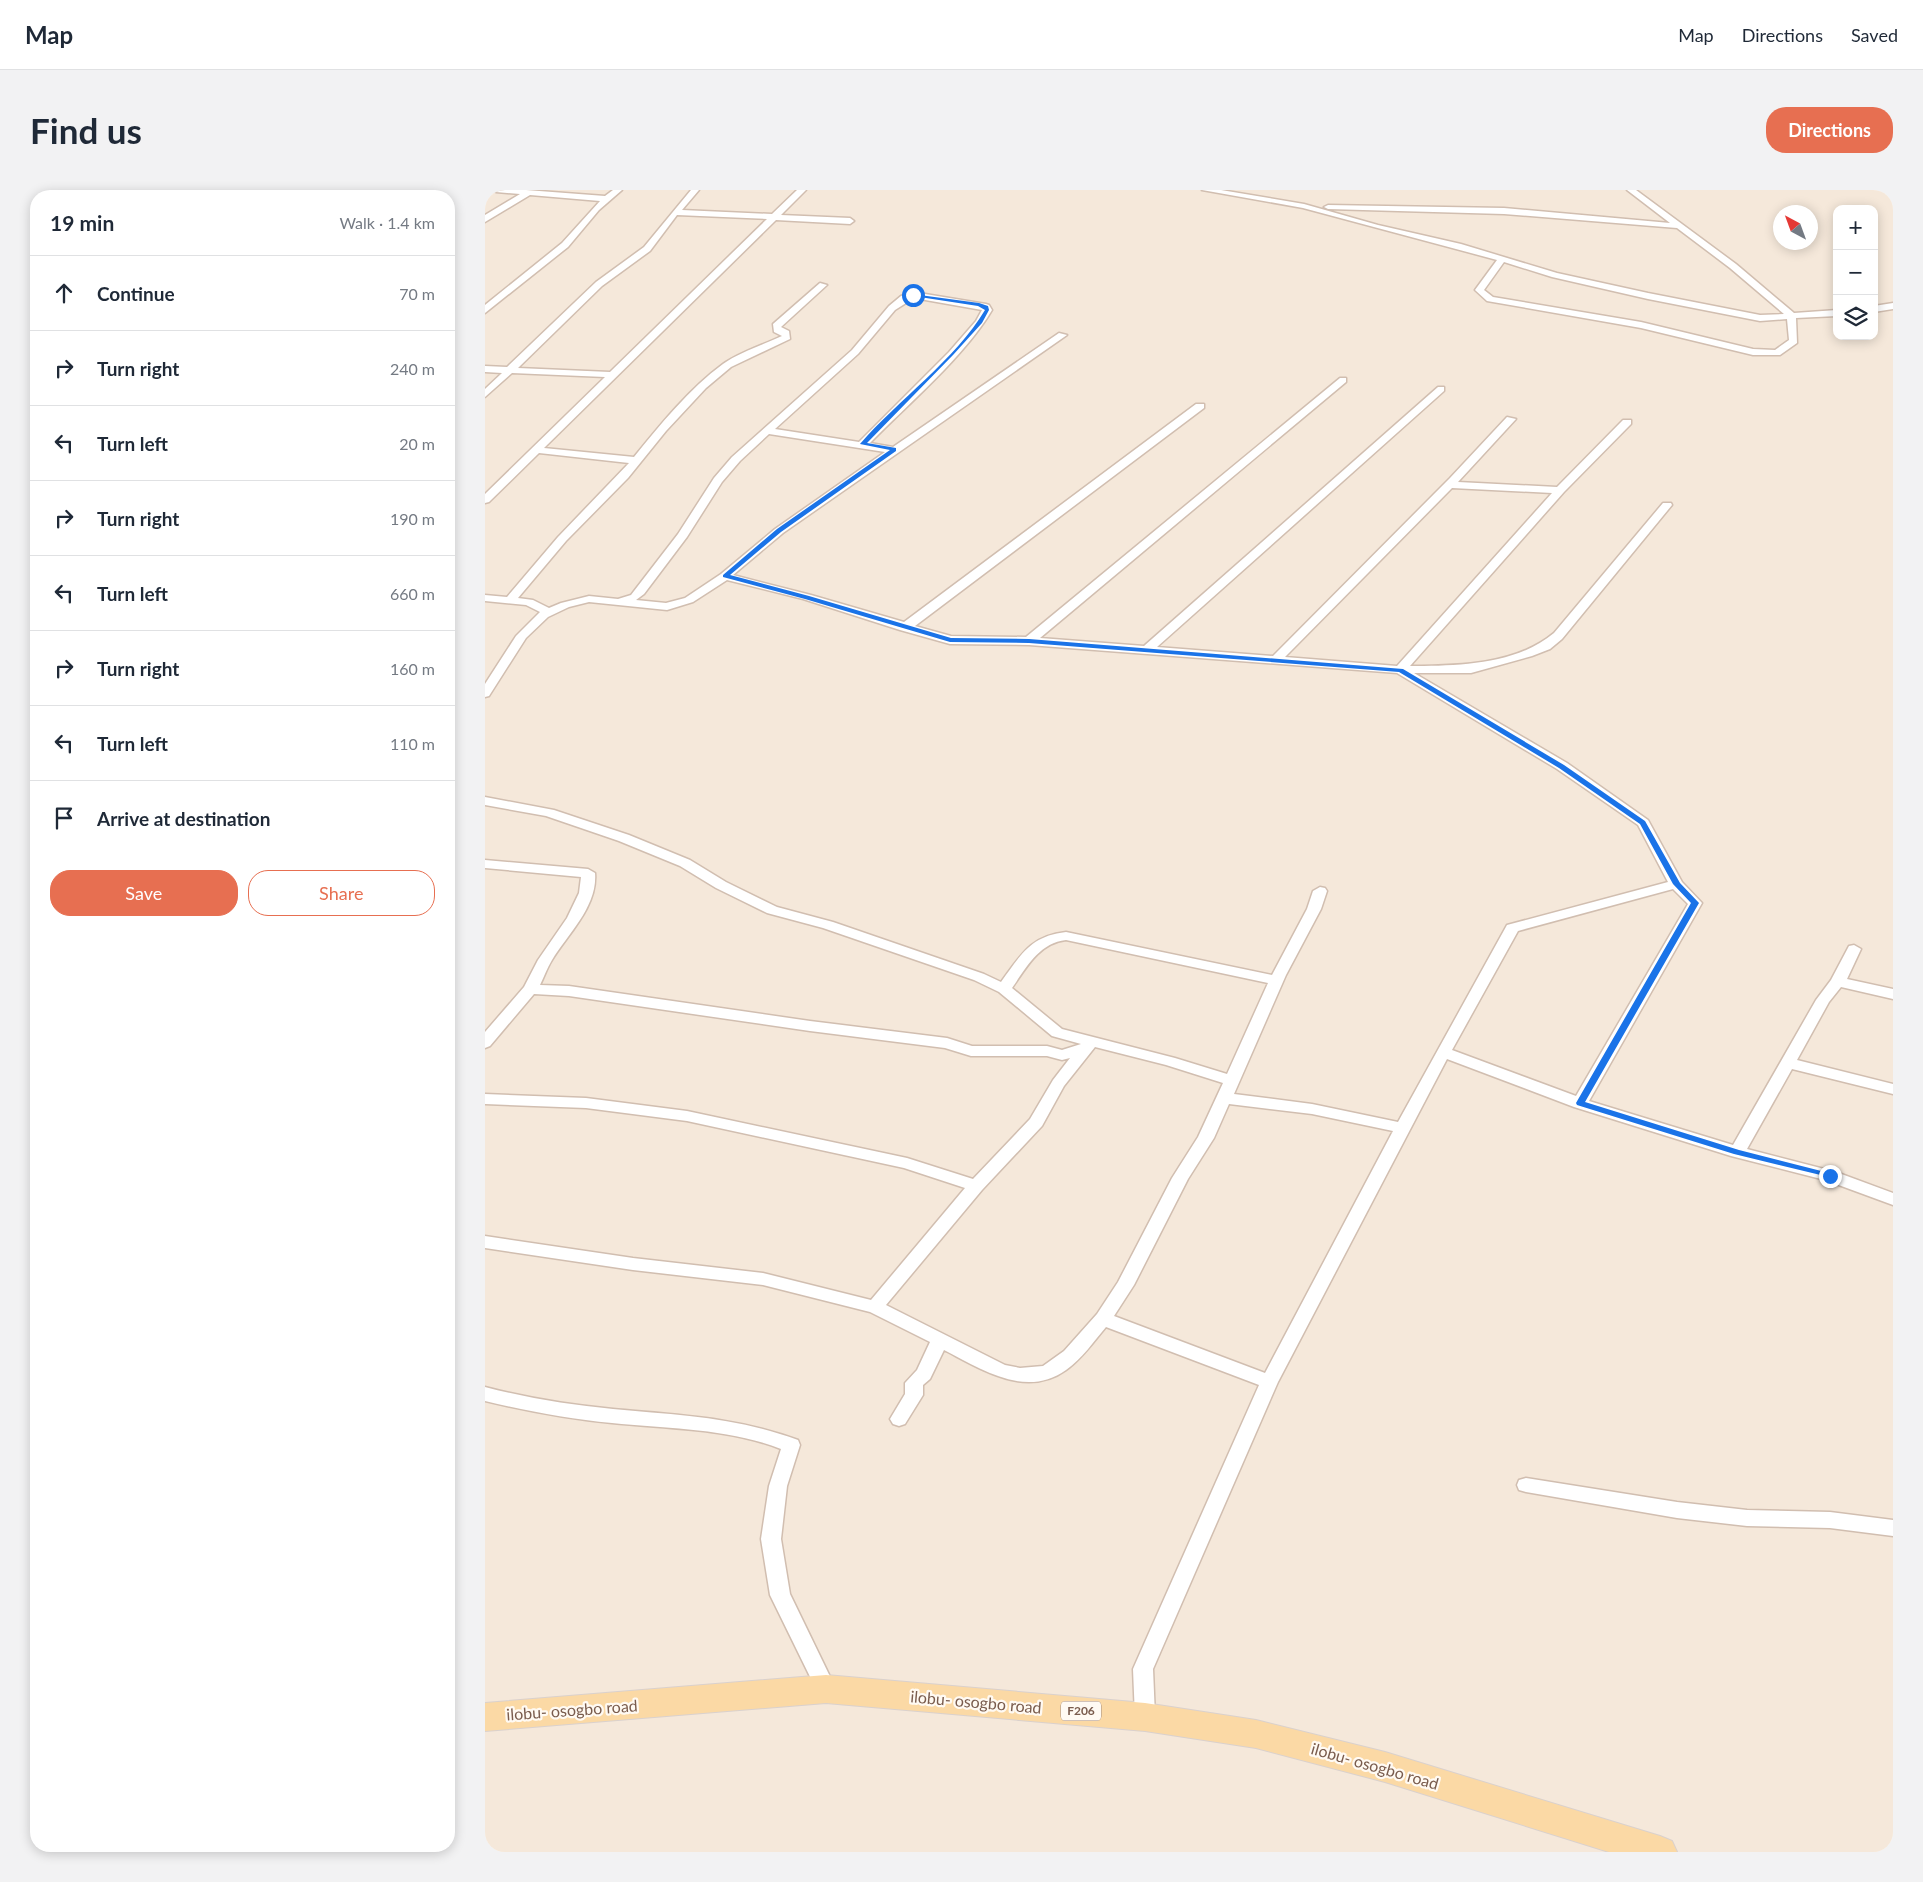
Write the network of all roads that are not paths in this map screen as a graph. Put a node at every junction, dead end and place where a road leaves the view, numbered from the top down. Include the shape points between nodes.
1 (496, 190) edge
2 (618, 190) edge
3 (695, 190) edge
4 (802, 190) edge
5 (1206, 190) edge
6 (1267, 190) edge
7 (1631, 190) edge
8 (525, 192) edge
9 (606, 199) junction
10 (1263, 199) junction
11 (1304, 206) junction
12 (675, 212) junction
13 (776, 218) junction
14 (485, 219) edge
15 (850, 221) dead end
16 (1678, 226) junction
17 (1502, 260) junction
18 (823, 285) dead end
19 (1893, 306) edge
20 (1878, 308) edge
21 (485, 310) edge
22 (1833, 313) edge
23 (1791, 316) junction
24 (1062, 335) dead end
25 (485, 369) edge
26 (511, 369) junction
27 (614, 375) junction
28 (1343, 380) dead end
29 (1441, 389) dead end
30 (485, 394) edge
31 (1200, 406) dead end
32 (1511, 419) dead end
33 (1627, 422) dead end
34 (767, 431) junction
35 (863, 444) junction
36 (537, 450) junction
37 (894, 450) junction
38 (637, 461) junction
39 (1449, 485) junction
40 (1560, 490) junction
41 (485, 500) edge
42 (1667, 505) dead end
43 (725, 576) junction
44 (485, 598) edge
45 (510, 600) junction
46 (618, 601) junction
47 (550, 613) junction
48 (904, 628) junction
49 (1029, 641) junction
50 (1147, 650) junction
51 (1276, 660) junction
52 (1400, 670) junction
53 (485, 694) edge
54 (485, 801) edge
55 (485, 864) edge
56 (1676, 884) junction
57 (1320, 891) dead end
58 (1854, 949) dead end
59 (1276, 980) junction
60 (1838, 982) junction
61 (530, 988) junction
62 (1004, 989) junction
63 (1893, 994) edge
64 (485, 1043) edge
65 (1088, 1046) junction
66 (1443, 1052) junction
67 (1789, 1063) junction
68 (1231, 1080) junction
69 (1893, 1089) edge
70 (1225, 1098) junction
71 (485, 1099) edge
72 (1580, 1103) junction
73 (1403, 1128) junction
74 (1737, 1152) junction
75 (976, 1186) junction
76 (1893, 1199) edge
77 (485, 1242) edge
78 (875, 1307) junction
79 (1103, 1320) junction
80 (940, 1339) junction
81 (1269, 1382) junction
82 (485, 1394) edge
83 (899, 1419) dead end
84 (1526, 1485) dead end
85 (1893, 1528) edge
86 (826, 1689) junction
87 (485, 1717) edge
88 (1145, 1717) junction
89 (1660, 1852) edge

1 - 8 street
2 - 9 street
3 - 12 street
4 - 13 street
5 - 10 street
6 - 10 street
7 - 16 street
8 - 9 street
8 - 14 street
9 - 21 street via 565,245
10 - 11 street
11 - 16 street via 1504,211
11 - 17 street
12 - 13 street
12 - 26 street via 647,249 599,284
13 - 15 street
13 - 27 street via 696,292
16 - 23 street via 1733,266
17 - 23 street via 1648,296 1760,318
17 - 23 street via 1479,290 1490,299 1641,325 1753,352 1777,353 1794,341
18 - 38 street via 776,326 787,338 723,369 662,429
19 - 20 street
22 - 23 street
24 - 37 street
25 - 26 street
26 - 27 street
26 - 30 street
27 - 36 street
28 - 49 street
29 - 50 street
31 - 48 street
32 - 39 street
33 - 40 street
34 - 35 street
34 - 35 street via 855,352 877,323 908,296 986,307 980,322 952,354
34 - 46 street via 718,480 640,592 629,600
35 - 37 street
36 - 38 street
36 - 41 street
37 - 43 street via 779,531
38 - 45 street via 562,539
39 - 40 street
39 - 51 street
40 - 52 street
42 - 52 street via 1558,636 1546,646 1471,669
43 - 46 street via 678,604 657,606
43 - 48 street via 807,597
44 - 45 street
45 - 47 street via 529,602
46 - 47 street via 589,599
47 - 53 street via 522,636
48 - 49 street via 950,640
49 - 50 street
50 - 51 street
51 - 52 street
52 - 56 street via 1562,766 1643,822
54 - 62 street via 549,813 624,838 685,863 772,910 828,925 979,977
55 - 61 street via 588,873 590,880 584,899
56 - 66 street via 1512,928
56 - 72 street via 1695,903
57 - 59 street via 1314,909
58 - 60 street
59 - 62 street via 1054,936 1040,942
59 - 68 street
60 - 63 street
60 - 67 street via 1823,1000
61 - 64 street
61 - 65 street via 569,990 819,1028 947,1043 971,1051 1047,1051 1062,1055
62 - 65 street via 1057,1033
65 - 68 street via 1170,1061
65 - 75 street via 1058,1084 1036,1122
66 - 72 street
66 - 73 street
67 - 69 street
67 - 74 street
68 - 70 street
70 - 73 street via 1312,1109
70 - 79 street via 1206,1138 1179,1178 1125,1285
71 - 75 street via 587,1103 687,1116 907,1163
72 - 74 street
73 - 81 street
74 - 76 street via 1830,1176
75 - 78 street
77 - 78 street via 763,1279
78 - 80 street
79 - 80 street via 1058,1368 1033,1377 1001,1371
79 - 81 street
80 - 83 street via 924,1374 914,1383 913,1395
81 - 88 street via 1143,1669
82 - 86 street via 513,1402 612,1416 700,1422 773,1437 791,1445 778,1486 771,1539 780,1595
84 - 85 street via 1677,1510 1747,1518 1830,1520
86 - 87 main road, ilobu- osogbo road / F206
86 - 88 main road, ilobu- osogbo road / F206
88 - 89 main road, ilobu- osogbo road / F206 via 1256,1734 1367,1762

